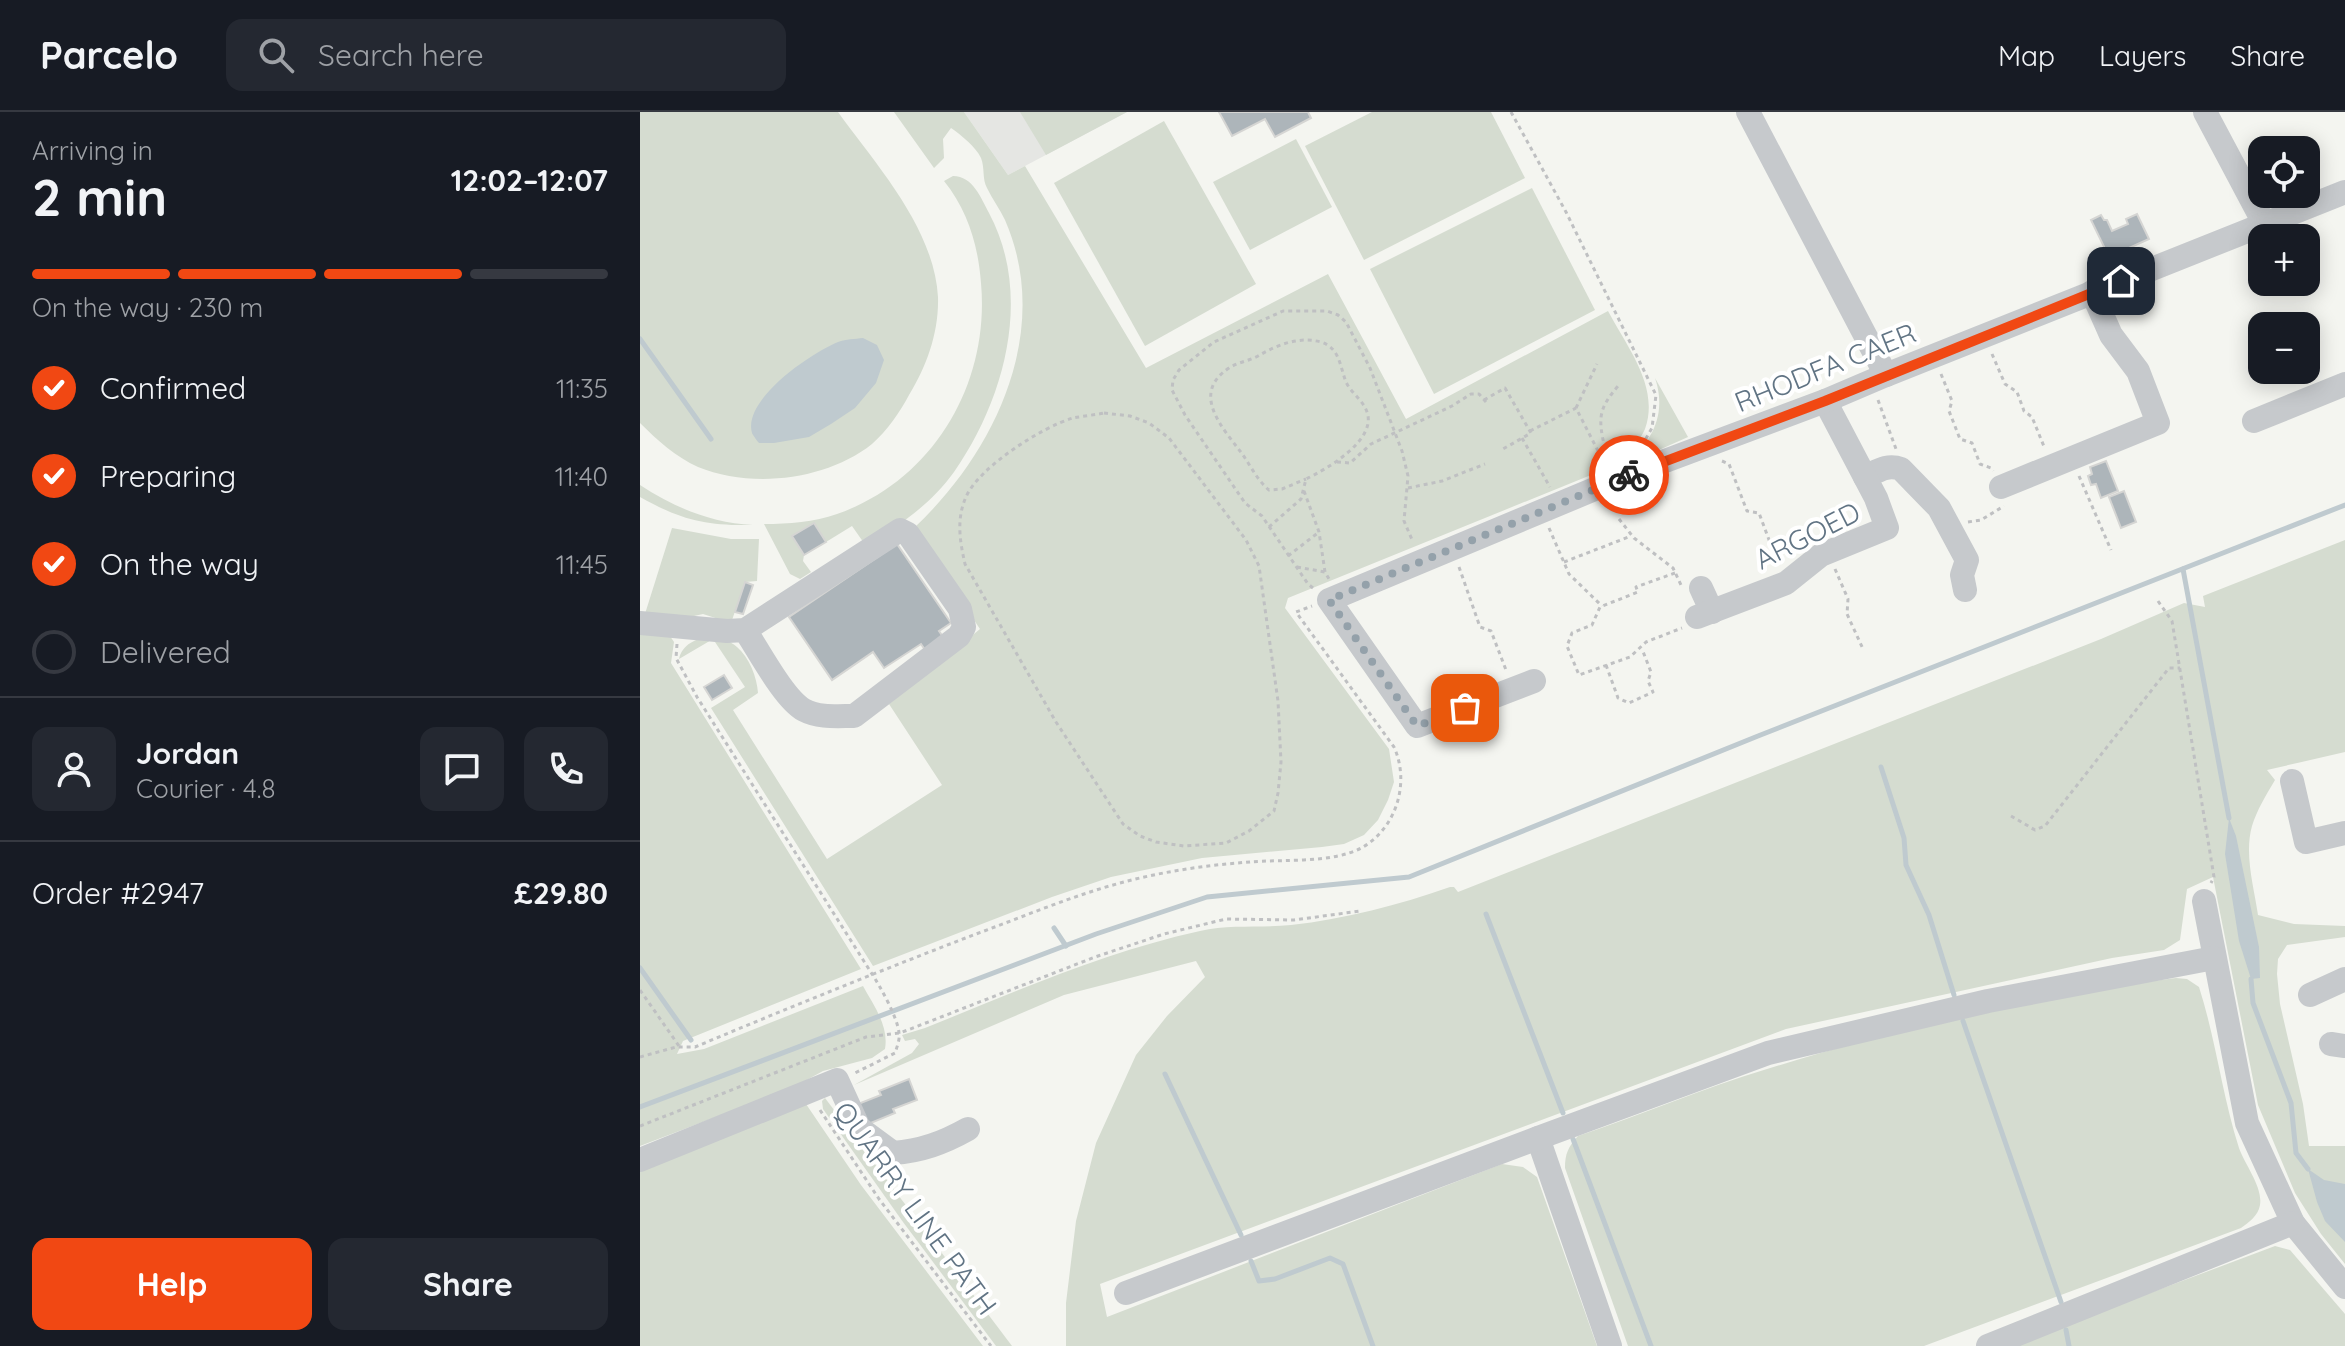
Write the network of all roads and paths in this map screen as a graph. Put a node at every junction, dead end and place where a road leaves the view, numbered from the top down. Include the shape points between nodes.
1 (1511, 112) edge
2 (1748, 112) edge
3 (2205, 112) edge
4 (2345, 192) edge
5 (2264, 224) edge
6 (2267, 224) edge
7 (2248, 232) edge
8 (2092, 292) junction
9 (1984, 336) junction
10 (1934, 356) junction
11 (1597, 364) dead end
12 (1879, 378) junction
13 (2345, 384) edge
14 (1619, 385) dead end
15 (1825, 401) junction
16 (1576, 408) junction
17 (2253, 420) dead end
18 (1530, 431) junction
19 (1396, 433) junction
20 (1035, 437) joint
21 (1361, 438) junction
22 (1522, 438) junction
23 (1715, 443) junction
24 (1368, 446) junction
25 (1503, 449) dead end
26 (1605, 449) junction
27 (1336, 462) junction
28 (1485, 464) dead end
29 (2052, 467) junction
30 (1908, 474) junction
31 (2079, 476) dead end
32 (1623, 477) junction
33 (1865, 477) junction
34 (1306, 479) junction
35 (2001, 487) junction
36 (1408, 488) junction
37 (1304, 491) junction
38 (1551, 507) junction
39 (1619, 519) dead end
40 (1947, 520) junction
41 (1269, 527) junction
42 (1319, 532) junction
43 (1632, 535) junction
44 (1452, 548) junction
45 (2111, 550) dead end
46 (1288, 556) junction
47 (1819, 557) junction
48 (1421, 561) junction
49 (1564, 562) junction
50 (1295, 566) junction
51 (1325, 572) junction
52 (1675, 573) junction
53 (1786, 583) junction
54 (1701, 588) joint
55 (1965, 590) dead end
56 (1333, 598) junction
57 (2158, 601) dead end
58 (1602, 606) junction
59 (1296, 612) dead end
60 (1704, 614) junction
61 (640, 623) edge
62 (677, 626) junction
63 (745, 630) junction
64 (1641, 647) junction
65 (1863, 649) dead end
66 (1606, 665) junction
67 (2180, 668) junction
68 (1524, 685) joint
69 (2292, 781) dead end
70 (2011, 816) dead end
71 (2345, 833) edge
72 (2204, 901) joint
73 (1360, 911) dead end
74 (2214, 958) junction
75 (872, 974) junction
76 (2345, 979) edge
77 (640, 990) edge
78 (2310, 995) dead end
79 (900, 1033) junction
80 (680, 1047) junction
81 (640, 1057) edge
82 (837, 1080) junction
83 (808, 1093) junction
84 (640, 1126) edge
85 (968, 1129) dead end
86 (1538, 1138) junction
87 (640, 1160) edge
88 (2293, 1223) junction
89 (2345, 1287) edge
90 (1126, 1293) dead end
91 (991, 1346) edge
92 (1610, 1346) edge
93 (1988, 1346) edge

1 - 32 path via 1656,395 1652,428
2 - 12 street
3 - 5 street
4 - 6 street, RHODFA CAER
7 - 8 street, RHODFA CAER
8 - 9 street, RHODFA CAER
8 - 29 street via 2111,335 2138,371 2158,423
9 - 10 street, RHODFA CAER
9 - 29 path via 2005,384 2017,392 2032,417
10 - 12 street, RHODFA CAER
10 - 35 path via 1960,439 1972,443 1980,464 1991,468
11 - 16 path
12 - 15 street, RHODFA CAER
12 - 30 path via 1890,436
13 - 17 street
14 - 26 path via 1600,418
15 - 23 street, RHODFA CAER
15 - 33 street, ARGOED
16 - 18 path
16 - 26 path via 1598,451
18 - 19 path via 1505,388 1485,401 1471,394
18 - 22 path
19 - 24 path
19 - 36 path
19 - 41 path via 1370,368 1338,315 1315,309 1283,311 1214,342 1179,370 1172,390 1245,503
20 - 20 path via 984,470 966,495 960,517 965,564 1056,722 1123,824 1156,842 1226,843 1274,811 1278,793 1278,701 1259,566 1246,540 1169,438 1149,423 1104,413 1071,419
21 - 24 path
21 - 27 path
21 - 34 path via 1368,414 1347,383 1335,350 1323,343 1270,347 1228,369 1214,387 1212,409 1254,474 1269,490
22 - 25 path
22 - 38 path
23 - 32 street, RHODFA CAER
23 - 53 path via 1747,511 1759,513
24 - 27 path via 1350,463
26 - 32 path
27 - 34 path
28 - 36 path
29 - 35 street
30 - 33 street via 1893,467
30 - 40 street
31 - 45 path
32 - 38 street, RHODFA CAER
33 - 47 street, ARGOED via 1887,528
34 - 37 path
35 - 40 path via 2006,505 1972,523
36 - 48 path via 1404,521
37 - 41 path
37 - 42 path
38 - 44 street, RHODFA CAER
38 - 49 path
39 - 43 path
40 - 55 street via 1978,560 1962,575
41 - 46 path
42 - 46 path
42 - 51 path
43 - 49 path
43 - 52 path
44 - 48 street, RHODFA CAER
44 - 68 path via 1480,627 1491,631
46 - 50 path
47 - 53 street, ARGOED
47 - 65 path via 1836,570
48 - 56 street, RHODFA CAER
49 - 58 path via 1569,574
50 - 51 path
50 - 56 path via 1308,584
51 - 56 path
52 - 54 path via 1684,593
52 - 58 path
53 - 60 street, ARGOED
54 - 60 street
56 - 68 street via 1417,726
57 - 67 path via 2172,621
58 - 66 path via 1592,625 1572,633 1567,646 1579,675
59 - 75 path via 1399,757 1399,799 1387,823 1365,846 1341,855 1207,866 1127,881
60 - 64 path via 1698,622
61 - 62 street
62 - 63 street
62 - 75 path via 676,658 697,697
63 - 63 street via 791,701 818,715 854,716 964,627 960,609 900,530
64 - 66 path
64 - 66 path via 1653,692 1629,703 1618,698
67 - 70 path via 2169,668 2045,826 2035,830
67 - 72 path via 2214,877
69 - 71 street via 2306,842
72 - 74 street
73 - 79 path via 1294,920 1226,919 1164,934
74 - 86 street via 1988,1001 1768,1053
74 - 88 street via 2247,1123
75 - 79 path
75 - 80 path via 695,1047
76 - 78 street
77 - 80 path
79 - 82 path via 895,1053
79 - 84 path via 866,1037
80 - 81 path
82 - 83 street
82 - 85 street via 859,1128 893,1153 947,1142
83 - 87 street
83 - 91 path, QUARRY LINE PATH via 879,1199
86 - 90 street
86 - 92 street
88 - 89 street
88 - 93 street

